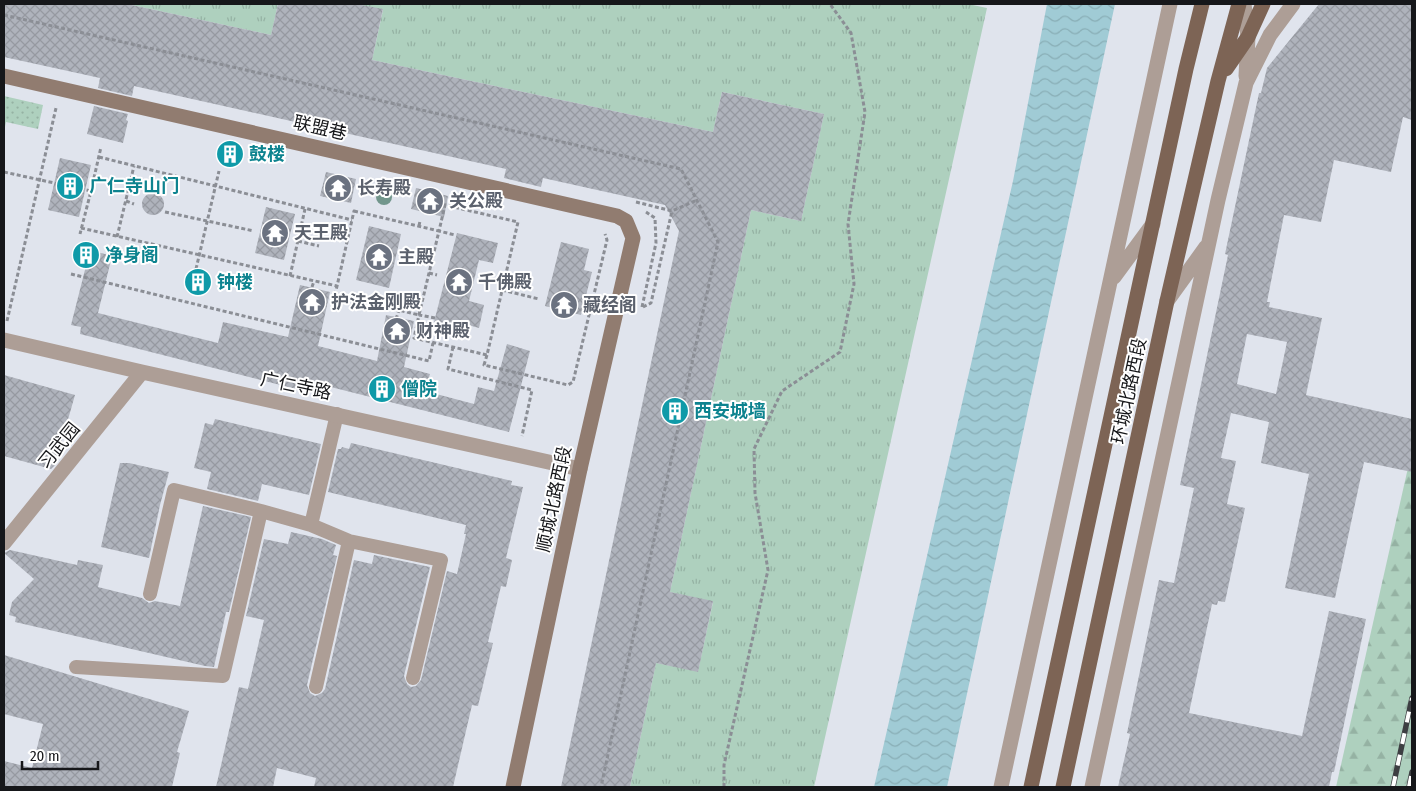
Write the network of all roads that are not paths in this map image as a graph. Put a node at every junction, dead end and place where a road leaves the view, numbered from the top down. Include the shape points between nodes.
1 (1170, 4) edge
2 (1202, 4) edge
3 (1239, 4) edge
4 (1244, 4) edge
5 (1263, 4) edge
6 (1293, 4) edge
7 (1270, 35) junction
8 (1248, 36) junction
9 (4, 76) edge
10 (1218, 81) junction
11 (1246, 83) junction
12 (626, 221) joint
13 (1153, 224) junction
14 (1209, 242) junction
15 (1110, 282) junction
16 (1167, 301) junction
17 (5, 332) edge
18 (142, 372) junction
19 (337, 414) junction
20 (580, 469) junction
21 (262, 511) junction
22 (311, 525) junction
23 (349, 541) junction
24 (4, 543) edge
25 (150, 594) dead end
26 (76, 667) dead end
27 (413, 678) dead end
28 (316, 687) dead end
29 (513, 787) edge
30 (1001, 787) edge
31 (1031, 787) edge
32 (1062, 787) edge
33 (1092, 787) edge

1 - 15 street
2 - 13 main road, 环城北路西段
3 - 10 main road, 环城北路西段
4 - 8 street
5 - 8 main road
6 - 7 street
7 - 8 street
7 - 11 street
8 - 10 main road
8 - 11 street
9 - 12 street, 联盟巷 via 617,216
10 - 16 main road, 环城北路西段
11 - 14 street
12 - 20 street, 顺城北路西段 via 633,238
13 - 15 street
13 - 31 main road, 环城北路西段
14 - 16 street
14 - 33 street
15 - 30 street
16 - 32 main road, 环城北路西段
17 - 18 street, 广仁寺路
18 - 19 street, 广仁寺路
18 - 24 street, 习武园
19 - 20 street, 广仁寺路
19 - 22 lane
20 - 29 street, 顺城北路西段
21 - 22 lane
21 - 25 lane via 174,490
21 - 26 lane via 223,676
22 - 23 lane
23 - 27 lane via 441,560
23 - 28 lane

